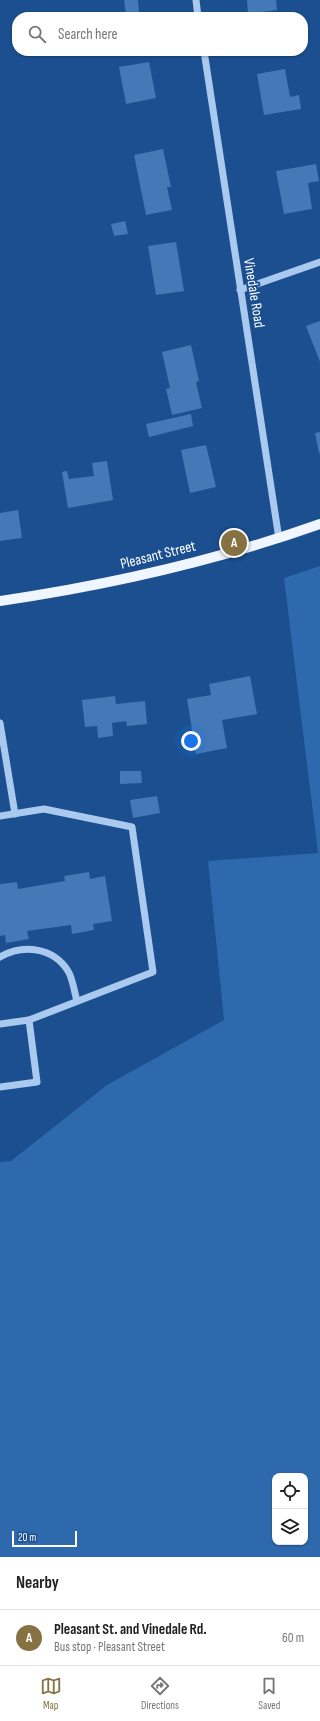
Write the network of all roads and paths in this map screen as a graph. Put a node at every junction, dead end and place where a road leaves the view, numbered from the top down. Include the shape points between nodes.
1 (196, 0) edge
2 (197, 12) edge
3 (205, 56) edge
4 (320, 262) edge
5 (240, 290) junction
6 (320, 524) edge
7 (279, 539) junction
8 (0, 601) edge
9 (0, 723) edge
10 (15, 814) junction
11 (0, 816) edge
12 (0, 957) edge
13 (77, 1001) junction
14 (29, 1020) junction
15 (0, 1024) edge
16 (0, 1087) edge

1 - 2 street
3 - 5 street, Vinedale Road
4 - 5 street
5 - 7 street, Vinedale Road
6 - 7 main road, Pleasant Street
7 - 8 main road, Pleasant Street via 154,573 74,590
9 - 10 street
10 - 11 street
10 - 13 street via 44,809 132,826 153,972
12 - 13 street via 25,949 43,951 59,959 69,972
13 - 14 street
14 - 15 street
14 - 16 street via 37,1082

